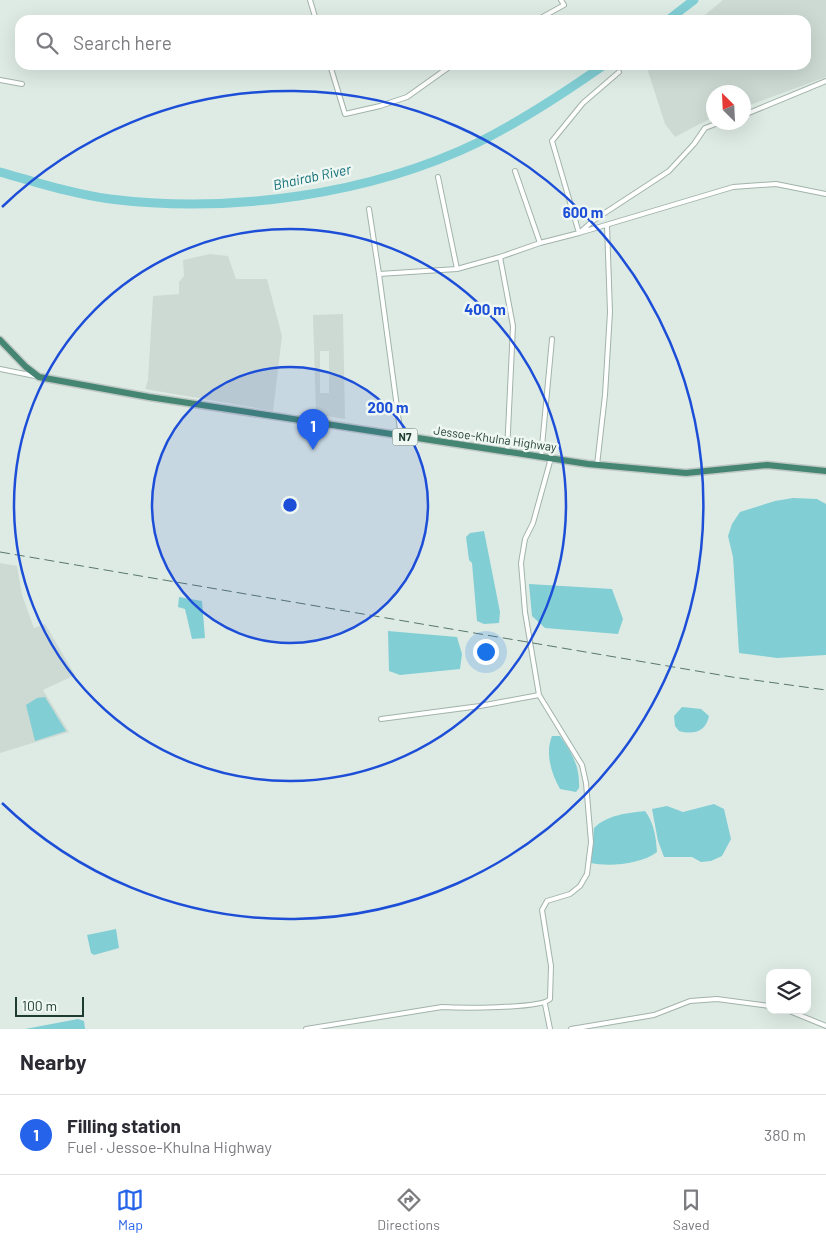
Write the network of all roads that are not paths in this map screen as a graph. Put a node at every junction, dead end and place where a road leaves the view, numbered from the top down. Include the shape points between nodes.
1 (310, 0) edge
2 (561, 0) edge
3 (314, 15) edge
4 (546, 15) edge
5 (332, 70) edge
6 (445, 70) edge
7 (619, 72) dead end
8 (0, 80) edge
9 (826, 81) edge
10 (22, 84) dead end
11 (751, 111) edge
12 (706, 128) edge
13 (515, 171) dead end
14 (438, 177) dead end
15 (826, 194) edge
16 (369, 209) dead end
17 (607, 225) junction
18 (579, 233) junction
19 (540, 243) junction
20 (500, 257) junction
21 (457, 269) junction
22 (379, 274) junction
23 (552, 338) dead end
24 (0, 340) edge
25 (0, 370) edge
26 (39, 377) junction
27 (401, 437) junction
28 (507, 452) junction
29 (541, 457) junction
30 (551, 458) junction
31 (597, 465) junction
32 (826, 471) edge
33 (538, 695) junction
34 (381, 719) dead end
35 (545, 1004) junction
36 (766, 1005) edge
37 (797, 1014) edge
38 (826, 1026) edge
39 (306, 1029) edge
40 (550, 1029) edge
41 (571, 1029) edge

1 - 3 street
2 - 4 street via 564,5
5 - 6 street via 345,114 407,97
7 - 18 street via 583,102 552,141
8 - 10 street
9 - 11 street
12 - 18 street via 669,171
13 - 19 street
14 - 21 street
15 - 17 street via 776,184 734,187
16 - 22 street
17 - 18 street
17 - 31 street via 610,312
18 - 19 street
19 - 20 street
20 - 21 street
20 - 28 street via 513,326
21 - 22 street
22 - 27 street
23 - 29 street
24 - 26 highway
25 - 26 street
26 - 27 highway, Jessoe-Khulna Highway / N7
27 - 28 highway, Jessoe-Khulna Highway / N7
28 - 29 highway, Jessoe-Khulna Highway / N7
29 - 30 highway, Jessoe-Khulna Highway / N7
30 - 31 highway, Jessoe-Khulna Highway / N7
30 - 33 street via 533,522 525,538 521,563
31 - 32 highway, Jessoe-Khulna Highway / N7 via 686,473 767,465
33 - 34 street
33 - 35 street via 582,765 591,842 587,874 580,886 570,894 547,901 542,910 551,966 550,1000
35 - 39 street via 462,1009 442,1007
35 - 40 street
36 - 41 street via 717,999 690,1001 654,1015
37 - 38 street

